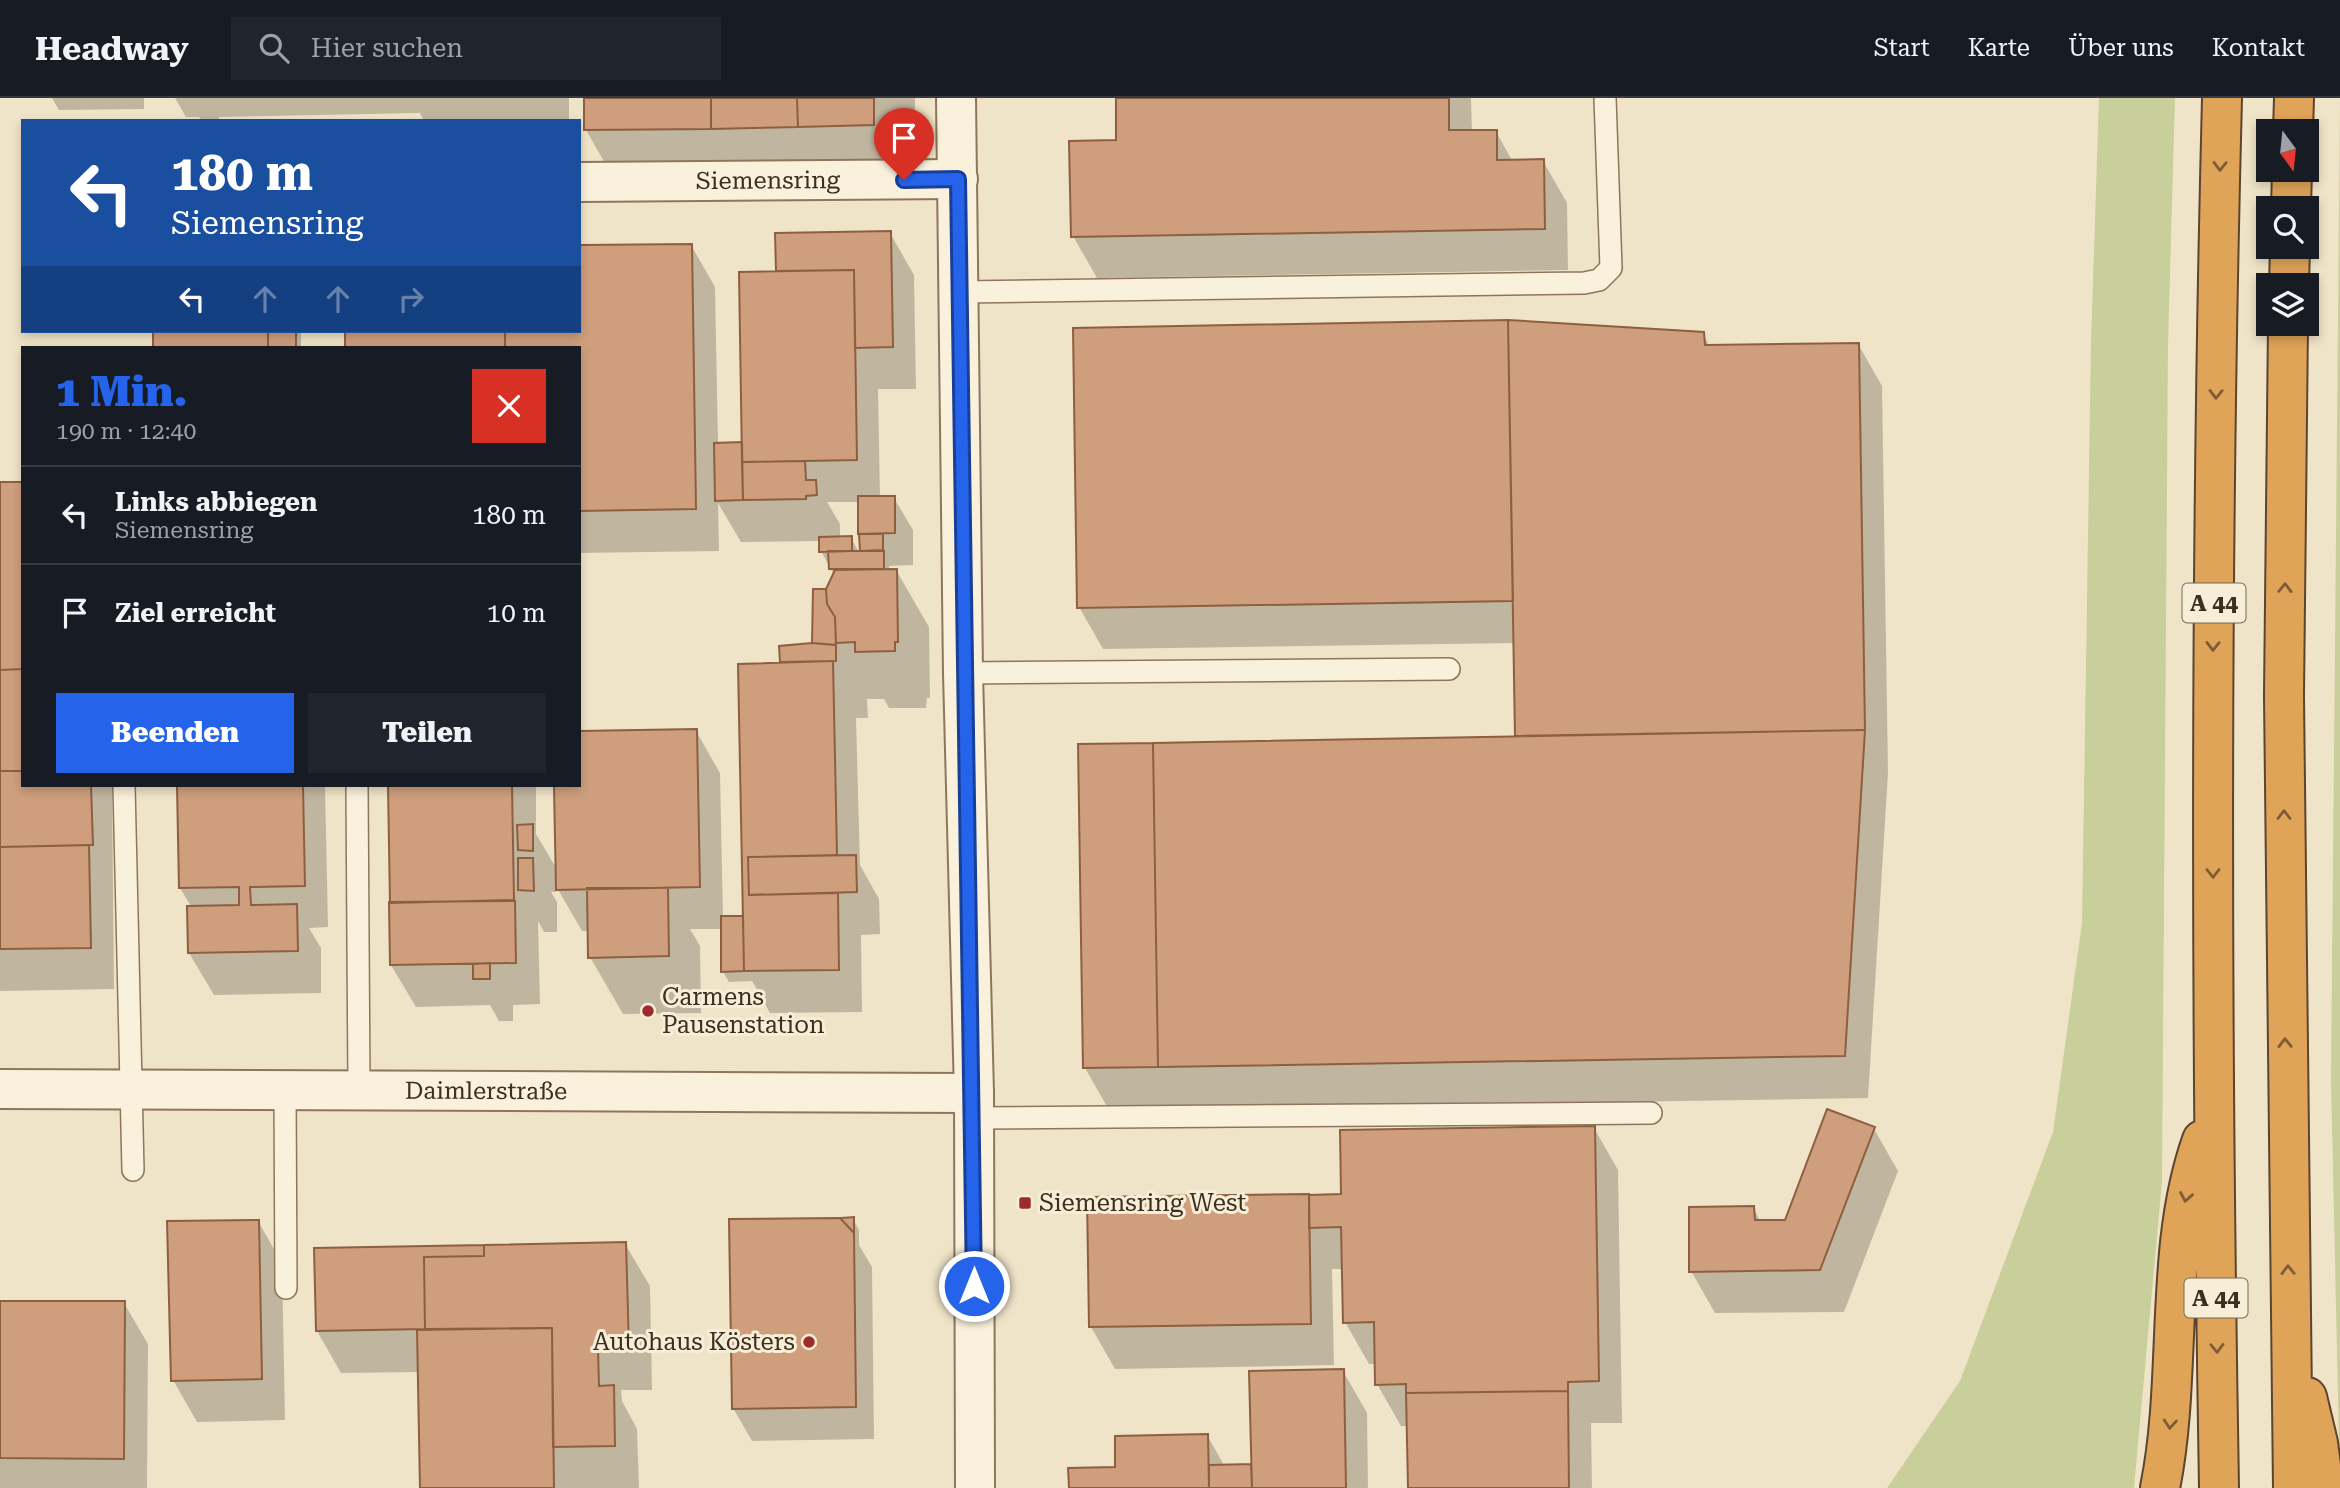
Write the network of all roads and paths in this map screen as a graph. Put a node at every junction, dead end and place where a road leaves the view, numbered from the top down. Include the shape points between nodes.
1 (956, 98) edge
2 (1605, 98) edge
3 (2222, 98) edge
4 (2294, 98) edge
5 (2293, 119) edge
6 (958, 179) junction
7 (581, 182) edge
8 (960, 292) junction
9 (2288, 336) edge
10 (1449, 669) dead end
11 (963, 673) junction
12 (124, 787) edge
13 (357, 787) edge
14 (0, 1089) edge
15 (285, 1089) junction
16 (359, 1089) junction
17 (132, 1092) junction
18 (974, 1105) junction
19 (2213, 1108) junction
20 (1651, 1113) dead end
21 (133, 1170) dead end
22 (286, 1288) dead end
23 (2289, 1338) junction
24 (975, 1488) edge
25 (2160, 1488) edge
26 (2219, 1488) edge
27 (2293, 1488) edge
28 (2325, 1488) edge

1 - 6 street
2 - 8 lane via 1611,268 1599,280
3 -> 19 highway, A 44 via 2213,669
4 - 5 highway
6 - 7 street, Siemensring
6 - 8 street
8 - 11 street
23 -> 9 highway via 2284,710
10 - 11 lane
11 - 18 street
12 - 17 lane
13 - 16 lane
14 - 17 street, Daimlerstraße
15 - 16 street, Daimlerstraße
15 - 17 street, Daimlerstraße
15 - 22 lane
16 - 18 street, Daimlerstraße
17 - 21 lane
18 - 20 lane
18 - 24 street
19 -> 25 highway via 2185,1200 2172,1405
19 -> 26 highway, A 44
23 - 27 highway
23 - 28 highway via 2315,1431

